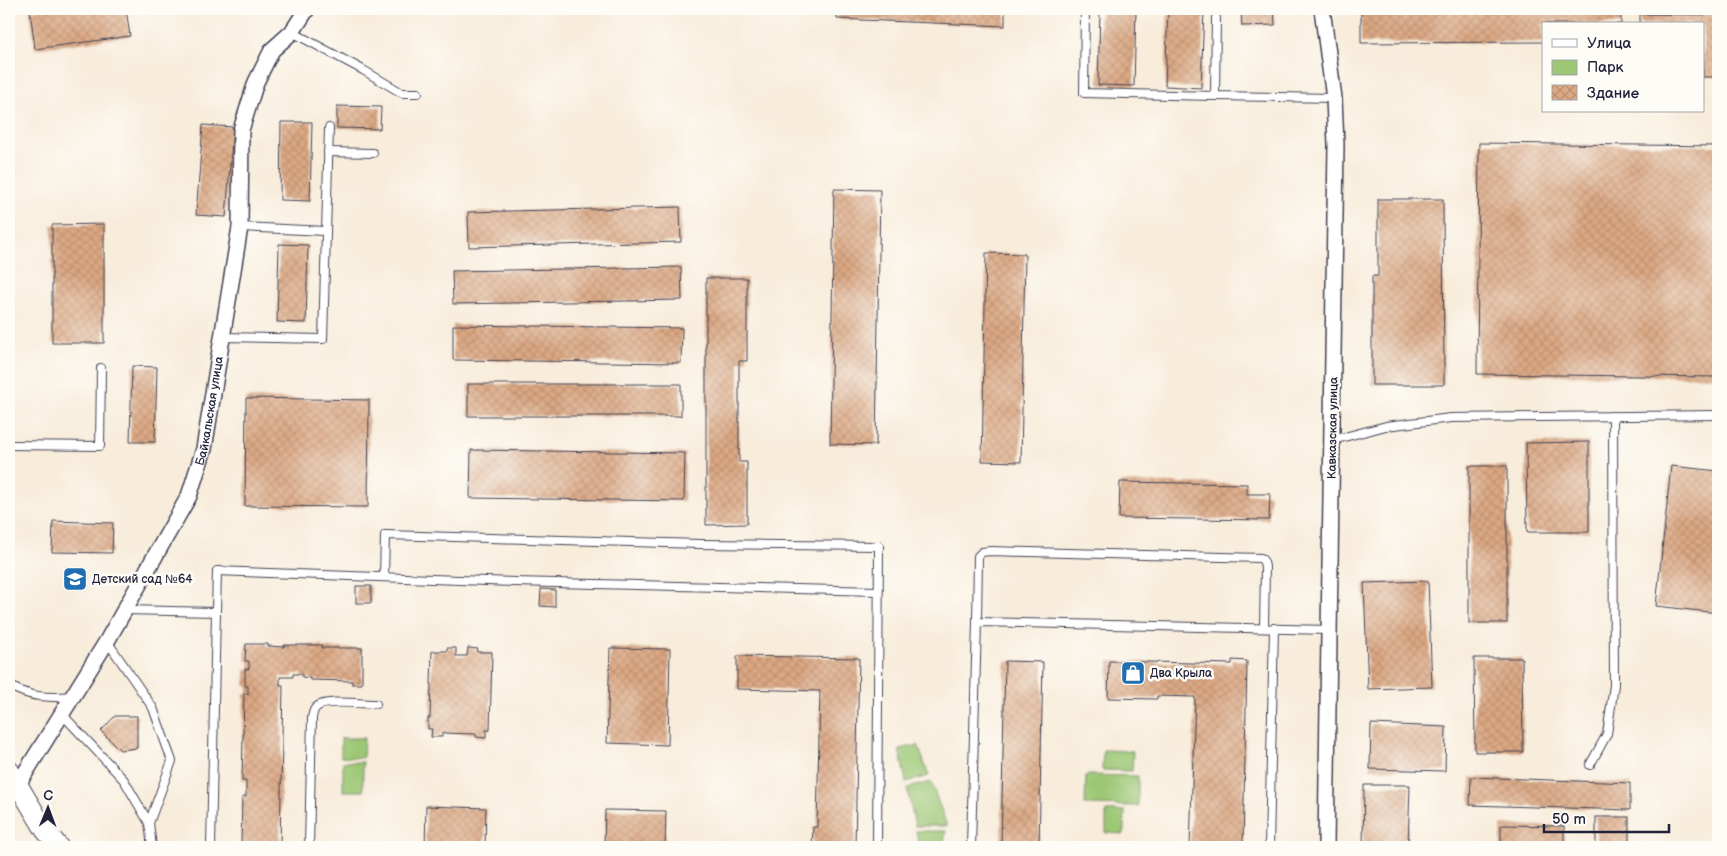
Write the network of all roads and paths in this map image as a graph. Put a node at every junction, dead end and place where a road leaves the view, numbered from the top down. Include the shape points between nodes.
1 (307, 9) edge
2 (1322, 9) edge
3 (1085, 11) dead end
4 (1216, 18) dead end
5 (292, 32) junction
6 (418, 93) dead end
7 (1215, 96) junction
8 (1334, 98) junction
9 (329, 128) dead end
10 (328, 152) junction
11 (373, 153) dead end
12 (240, 227) junction
13 (325, 230) junction
14 (222, 337) junction
15 (101, 368) dead end
16 (1718, 415) edge
17 (1613, 416) junction
18 (1333, 440) junction
19 (9, 444) edge
20 (384, 577) junction
21 (878, 591) junction
22 (124, 610) junction
23 (216, 612) junction
24 (976, 622) junction
25 (1264, 628) junction
26 (1274, 628) junction
27 (1330, 630) junction
28 (106, 641) junction
29 (9, 685) edge
30 (72, 696) junction
31 (376, 704) dead end
32 (62, 714) junction
33 (1590, 765) dead end
34 (13, 778) edge
35 (149, 822) junction
36 (59, 847) edge
37 (152, 847) edge
38 (211, 847) edge
39 (310, 847) edge
40 (877, 847) edge
41 (971, 847) edge
42 (1269, 847) edge
43 (1326, 847) edge

1 - 5 street, Байкальская улица
2 - 8 street, Кавказская улица
3 - 7 lane via 1084,93
4 - 7 lane
5 - 6 lane via 402,93
5 - 12 street, Байкальская улица via 272,50 256,82 240,130
7 - 8 lane
8 - 18 street, Кавказская улица
9 - 10 lane
10 - 11 lane
10 - 13 lane
12 - 13 lane
12 - 14 street, Байкальская улица
13 - 14 lane via 323,339
14 - 22 street, Байкальская улица via 204,448 189,496
15 - 19 lane via 100,446
16 - 17 lane
17 - 18 lane via 1451,418 1386,426
17 - 33 lane via 1614,685 1607,734
18 - 27 street, Кавказская улица
20 - 21 lane
20 - 21 lane via 385,535 879,546
20 - 23 lane via 217,571
21 - 40 lane
22 - 23 lane
22 - 28 street, Байкальская улица
23 - 38 lane
24 - 25 lane
24 - 25 lane via 978,556 982,552 1010,551 1261,558 1265,567
24 - 41 lane
25 - 26 lane
26 - 27 lane
26 - 42 lane
27 - 43 street, Кавказская улица
28 - 30 street, Байкальская улица
28 - 35 lane via 153,708 172,761
29 - 30 lane via 32,696
30 - 32 street, Байкальская улица
31 - 39 lane via 329,703 314,710
32 - 34 street, Байкальская улица
32 - 35 lane via 124,780
34 - 36 street
35 - 37 lane

